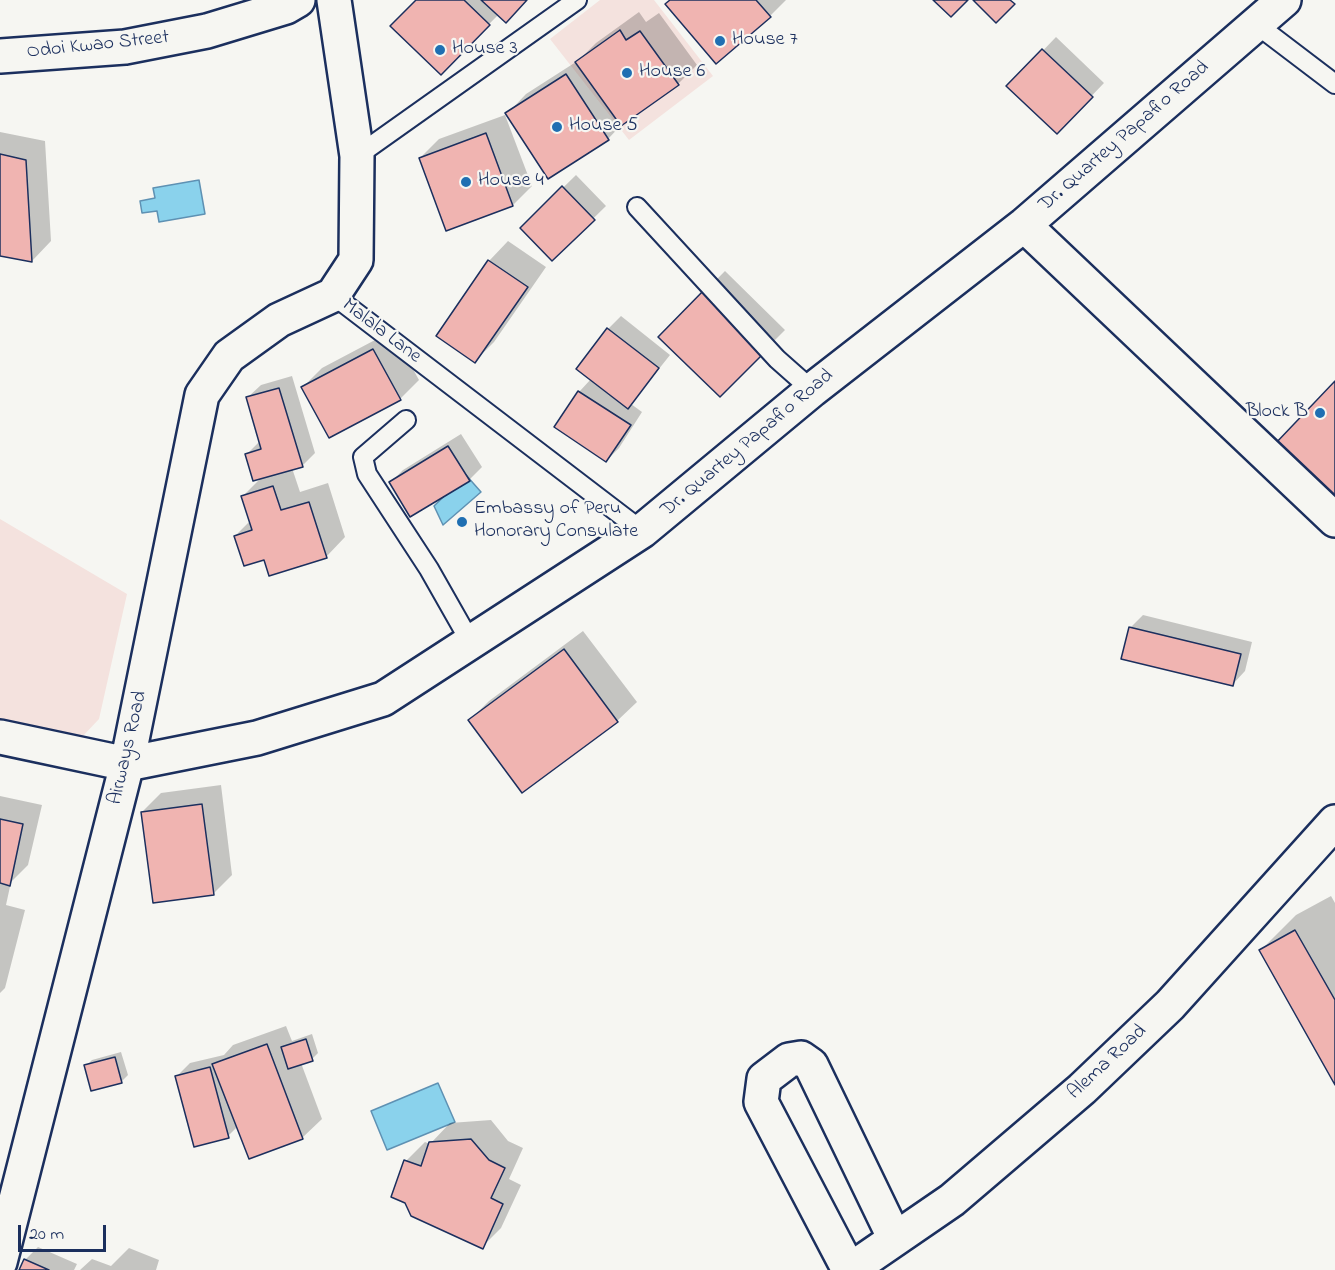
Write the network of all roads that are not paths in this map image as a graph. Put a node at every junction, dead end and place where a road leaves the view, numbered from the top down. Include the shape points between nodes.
1 (298, 0) edge
2 (334, 0) edge
3 (577, 0) edge
4 (1284, 0) edge
5 (1256, 24) junction
6 (0, 56) edge
7 (1335, 84) edge
8 (357, 156) junction
9 (637, 207) dead end
10 (1024, 225) junction
11 (333, 295) junction
12 (812, 390) junction
13 (406, 420) dead end
14 (1335, 520) edge
15 (642, 531) junction
16 (471, 643) junction
17 (0, 737) edge
18 (127, 764) junction
19 (1335, 822) edge
20 (895, 1239) junction
21 (0, 1262) edge
22 (850, 1270) edge

1 - 6 street, Odoi Kwao Street via 207,31 125,47
2 - 8 street, Malala Lane
3 - 8 lane
4 - 5 street, Dr. Quartey Papafio Road
5 - 7 lane
5 - 10 street, Dr. Quartey Papafio Road
8 - 11 street, Malala Lane via 356,260
9 - 12 lane via 777,359
10 - 12 street, Dr. Quartey Papafio Road
10 - 14 street
11 - 15 lane, Malala Lane
11 - 18 street, Airways Road via 279,320 229,356 202,395
12 - 15 street, Dr. Quartey Papafio Road
13 - 16 lane via 363,457 367,474 429,569
15 - 16 street, Dr. Quartey Papafio Road
16 - 18 street, Dr. Quartey Papafio Road via 383,699 257,738
17 - 18 street, Dr. Quartey Papafio Road
18 - 21 street, Airways Road
19 - 20 street, Alema Road via 1170,1005 1082,1089 952,1200
20 - 22 street, Alema Road
20 - 22 street via 811,1065 801,1058 789,1060 764,1079 761,1102

